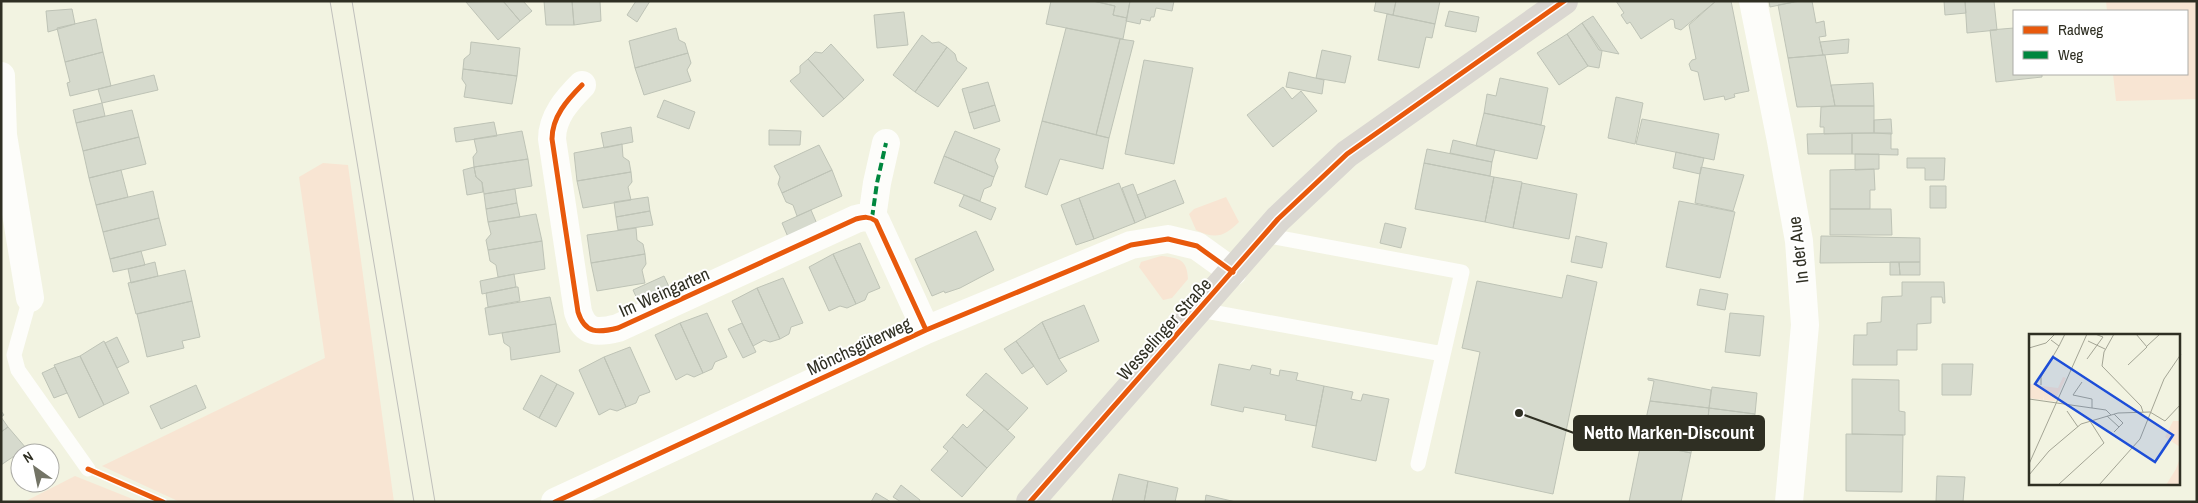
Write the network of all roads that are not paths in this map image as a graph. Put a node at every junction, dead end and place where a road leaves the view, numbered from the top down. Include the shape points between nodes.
1 (1564, 1) edge
2 (1753, 1) edge
3 (1, 76) edge
4 (582, 85) dead end
5 (886, 143) dead end
6 (872, 218) junction
7 (1264, 235) junction
8 (1233, 272) junction
9 (30, 298) joint
10 (1200, 310) junction
11 (926, 330) junction
12 (1443, 354) junction
13 (1418, 464) dead end
14 (88, 469) dead end
15 (555, 502) edge
16 (1030, 502) edge
17 (1788, 502) edge

1 - 7 street, Wesselinger Straße via 1347,154
2 - 17 street, In der Aue via 1799,241 1804,316
3 - 9 street via 3,135
4 - 6 street, Im Weingarten via 568,98 552,130 552,139 578,312 587,328 605,332 618,328 856,220
5 - 6 street
6 - 11 street
7 - 8 street, Wesselinger Straße
7 - 12 lane via 1462,272
8 - 10 street, Wesselinger Straße
8 - 11 street, Mönchsgüterweg via 1198,246 1168,239 1131,245
9 - 14 lane via 14,355 18,370
10 - 12 lane
10 - 16 street, Wesselinger Straße
11 - 15 street, Mönchsgüterweg
12 - 13 lane

